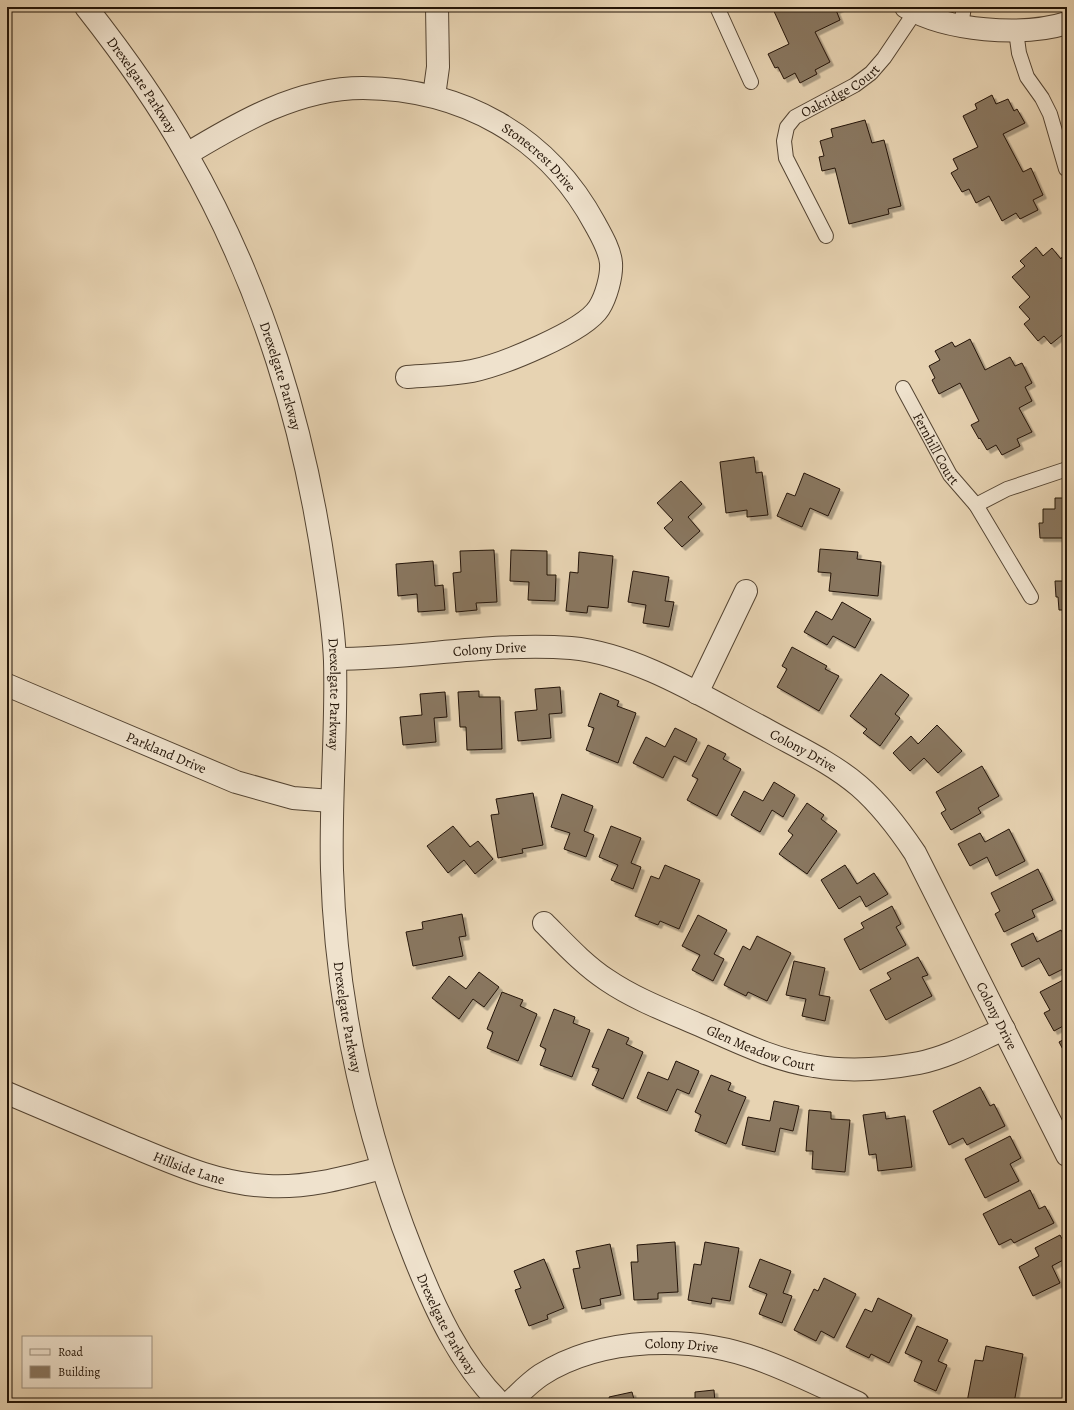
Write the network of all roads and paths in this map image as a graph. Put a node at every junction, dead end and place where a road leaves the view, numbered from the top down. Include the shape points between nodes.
1 (86, 7) edge
2 (437, 7) edge
3 (717, 7) edge
4 (910, 10) edge
5 (963, 16) edge
6 (1067, 23) edge
7 (1016, 31) junction
8 (752, 82) dead end
9 (434, 96) junction
10 (187, 154) junction
11 (1066, 169) dead end
12 (826, 236) dead end
13 (406, 377) dead end
14 (903, 388) dead end
15 (1067, 469) edge
16 (976, 505) junction
17 (746, 591) dead end
18 (1031, 597) dead end
19 (334, 660) junction
20 (7, 684) edge
21 (697, 693) junction
22 (332, 802) junction
23 (544, 924) dead end
24 (1004, 1029) junction
25 (7, 1093) edge
26 (1067, 1154) edge
27 (382, 1168) junction
28 (500, 1403) edge
29 (510, 1403) edge
30 (858, 1403) edge

1 - 10 street, Drexelgate Parkway via 135,72
2 - 9 street via 438,67
3 - 8 lane
4 - 5 street
4 - 12 lane, Oakridge Court via 884,58 871,73 855,85 795,116 787,127 784,141 786,158
5 - 7 street
6 - 7 street via 1051,28
7 - 11 lane via 1019,53 1027,77 1050,114
9 - 10 street, Stonecrest Drive via 389,89 361,88 308,95 266,110
9 - 13 street, Stonecrest Drive via 471,109 506,127 528,141 552,163 588,212 602,237 611,263 608,284 600,307 589,320 572,331 508,359 472,371
10 - 19 street, Drexelgate Parkway via 216,208 247,277 286,386 315,504 327,583
14 - 16 lane, Fernhill Court via 950,475
15 - 16 lane via 1007,489
16 - 18 lane, Fernhill Court
17 - 21 street
19 - 21 street, Colony Drive via 489,649 570,648 589,650 642,667
19 - 22 street, Drexelgate Parkway
20 - 22 street, Parkland Drive via 236,782 293,798
21 - 24 street, Colony Drive via 832,766 859,786 884,811 915,853
22 - 27 street, Drexelgate Parkway via 335,931 343,992 365,1105
23 - 24 street, Glen Meadow Court via 607,981 635,996 758,1050 813,1066 844,1069 888,1067 920,1062 954,1051
24 - 26 street, Colony Drive
25 - 27 street, Hillside Lane via 185,1168 218,1179 269,1186 300,1186 335,1181
27 - 28 street, Drexelgate Parkway via 423,1279 446,1330 468,1366
29 - 30 street, Colony Drive via 542,1375 576,1359 622,1346 668,1343 728,1350 758,1359

